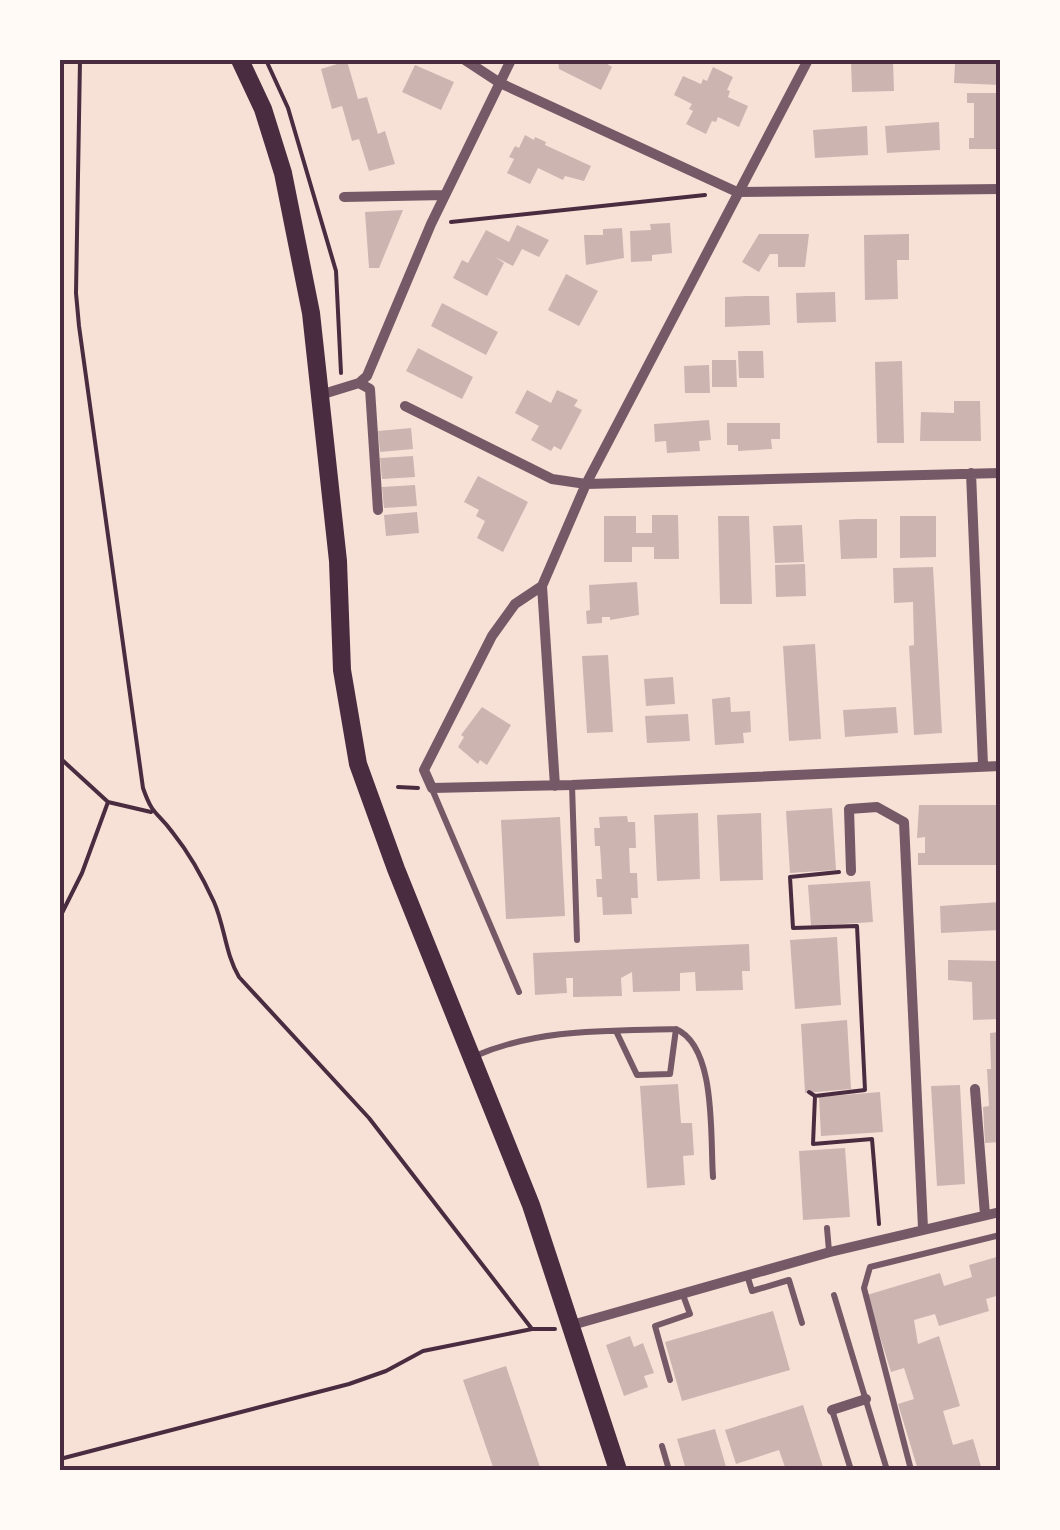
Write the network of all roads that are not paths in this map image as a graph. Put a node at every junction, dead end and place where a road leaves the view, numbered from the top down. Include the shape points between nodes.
1 (240, 60) edge
2 (465, 60) edge
3 (511, 60) edge
4 (808, 60) edge
5 (500, 84) junction
6 (1000, 189) edge
7 (737, 192) junction
8 (444, 195) junction
9 (344, 198) dead end
10 (358, 383) junction
11 (320, 395) junction
12 (405, 406) dead end
13 (972, 473) junction
14 (1000, 473) edge
15 (586, 484) junction
16 (378, 510) dead end
17 (542, 586) junction
18 (983, 766) junction
19 (1000, 766) edge
20 (554, 786) junction
21 (572, 786) junction
22 (432, 788) junction
23 (851, 871) road end
24 (577, 940) dead end
25 (518, 992) dead end
26 (676, 1029) junction
27 (616, 1031) junction
28 (474, 1056) junction
29 (975, 1089) dead end
30 (713, 1177) dead end
31 (1000, 1212) edge
32 (985, 1216) junction
33 (828, 1228) dead end
34 (923, 1228) junction
35 (1000, 1235) edge
36 (830, 1252) junction
37 (747, 1276) junction
38 (682, 1294) junction
39 (834, 1295) dead end
40 (802, 1323) dead end
41 (572, 1325) junction
42 (670, 1380) dead end
43 (866, 1399) junction
44 (832, 1410) joint
45 (662, 1446) dead end
46 (618, 1470) edge
47 (669, 1470) edge
48 (851, 1470) edge
49 (887, 1470) edge
50 (912, 1470) edge

1 - 11 main road via 283,173
2 - 5 street
3 - 5 street
4 - 7 street
5 - 7 street
5 - 8 street
6 - 7 street
7 - 15 street
8 - 9 street
8 - 10 street via 367,376
10 - 11 street
10 - 16 street via 370,389
11 - 28 main road via 342,670 358,764
12 - 15 street via 552,480
13 - 14 street
13 - 15 street
13 - 18 street
15 - 17 street
17 - 20 street
17 - 22 street via 514,604 492,636 424,770
18 - 19 street
18 - 21 street
20 - 21 street
20 - 22 street
21 - 24 lane
22 - 25 lane
23 - 34 street via 849,809 877,807 904,822
26 - 27 lane
26 - 27 lane via 670,1074 636,1075
26 - 30 lane via 688,1034 705,1066
27 - 28 lane via 546,1034
28 - 41 main road
29 - 32 street
31 - 32 street
32 - 34 street
33 - 36 lane
34 - 36 street
35 - 50 lane via 870,1268 864,1288
36 - 37 street
37 - 38 street
37 - 40 lane via 752,1292 789,1280
38 - 41 street
38 - 42 lane via 690,1314 654,1326
39 - 43 lane
41 - 46 main road
43 - 44 street
43 - 49 lane
44 - 48 lane
45 - 47 lane

